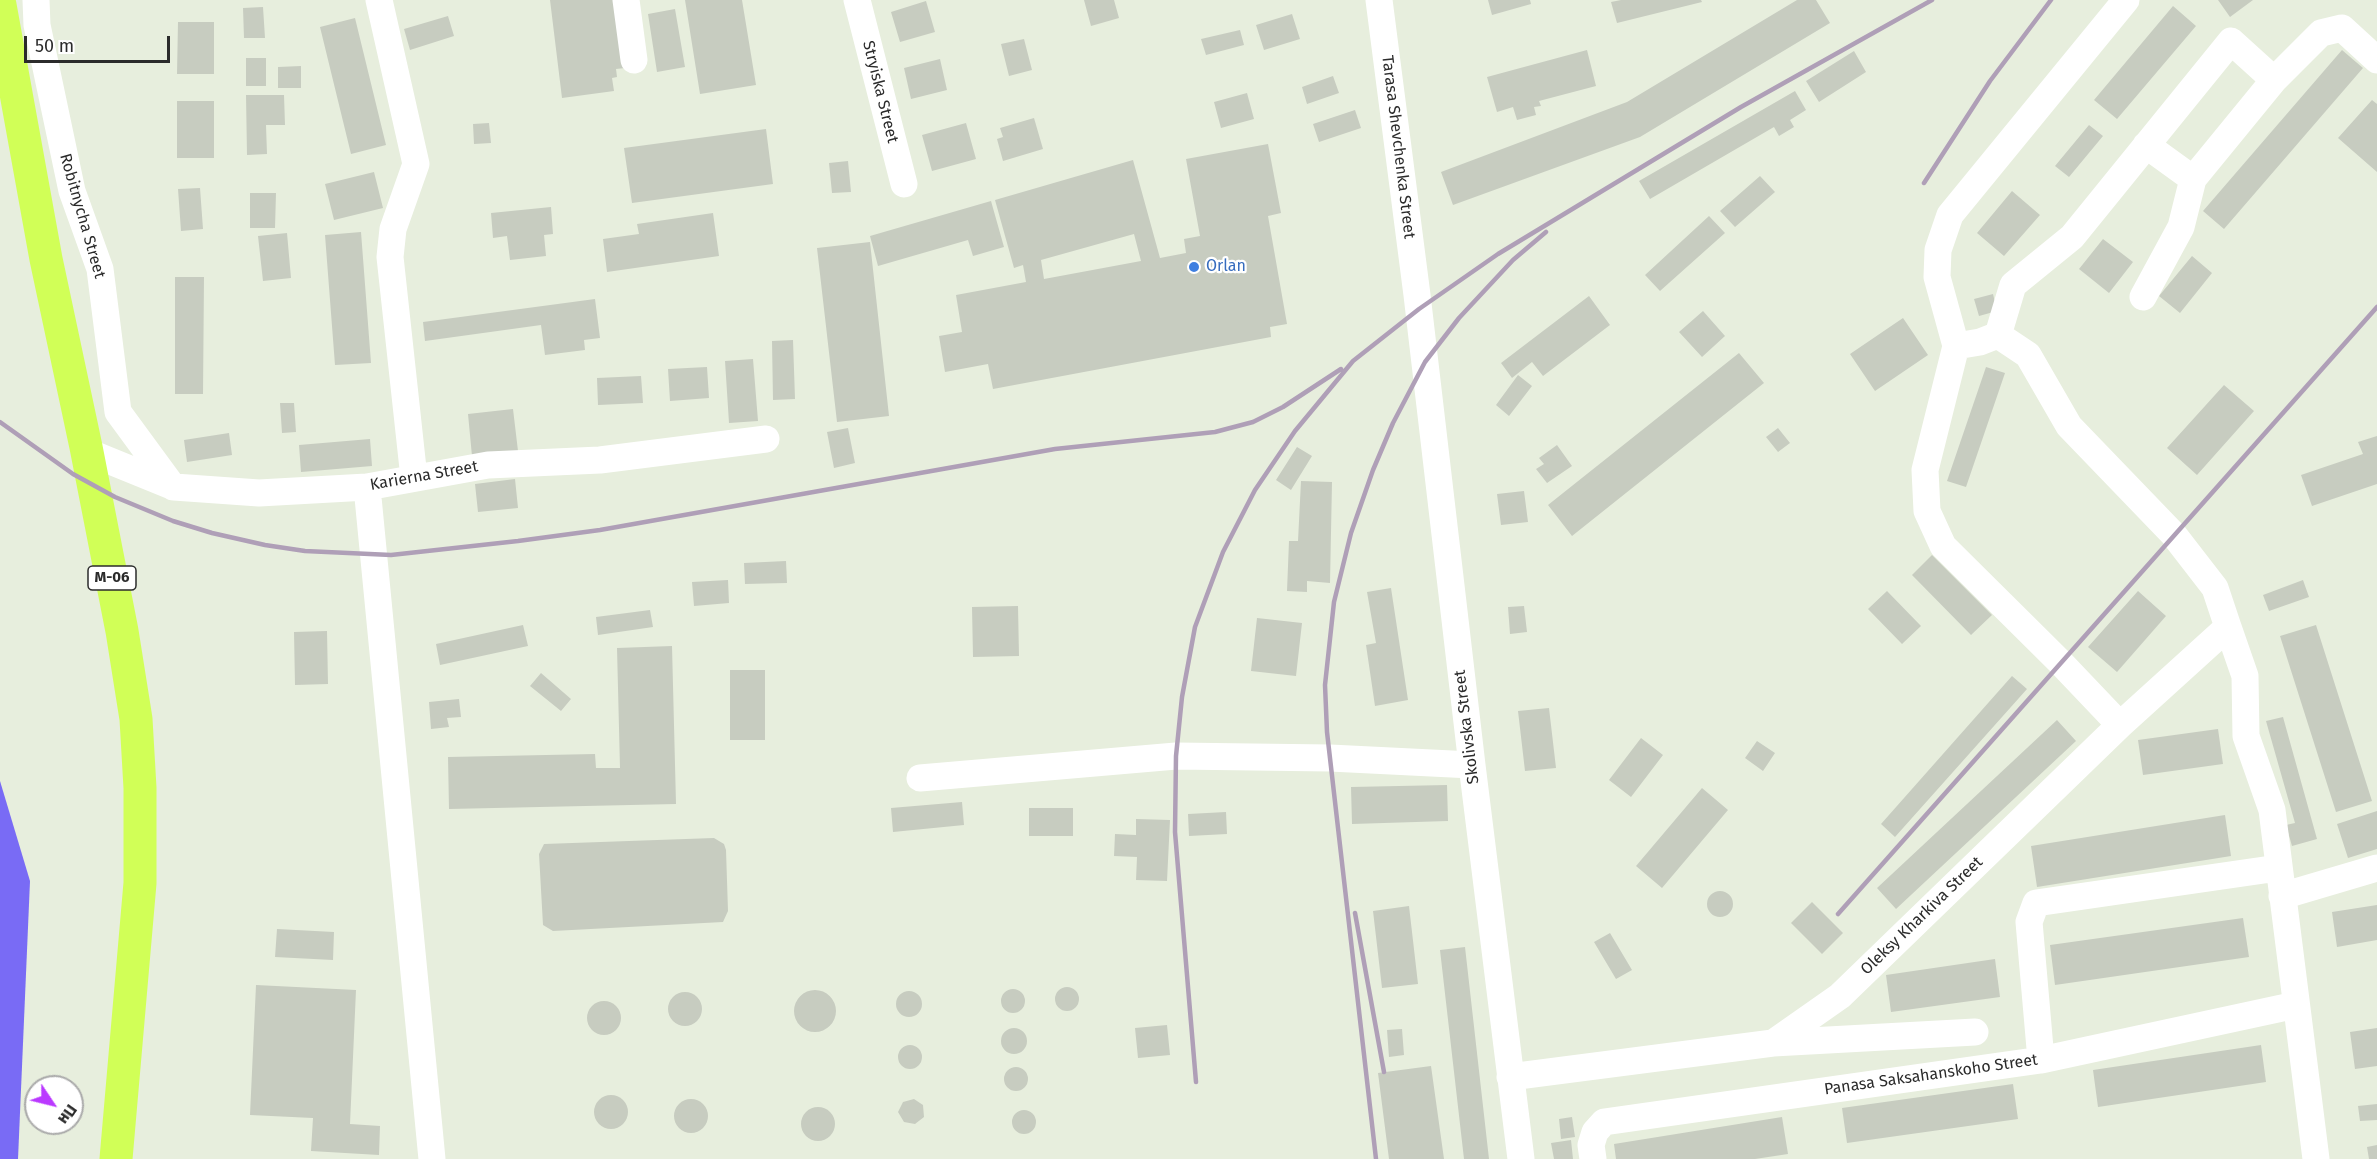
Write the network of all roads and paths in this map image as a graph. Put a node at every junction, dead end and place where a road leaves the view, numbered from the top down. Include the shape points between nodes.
1 (36, 0) edge
2 (379, 0) edge
3 (626, 0) edge
4 (857, 0) edge
5 (1379, 0) edge
6 (2126, 0) edge
7 (0, 5) edge
8 (634, 60) dead end
9 (2377, 60) edge
10 (2274, 80) junction
11 (2146, 145) junction
12 (2193, 179) junction
13 (904, 184) dead end
14 (1417, 295) joint
15 (2142, 297) dead end
16 (1998, 335) junction
17 (1956, 346) junction
18 (766, 439) dead end
19 (88, 453) junction
20 (414, 478) junction
21 (174, 487) junction
22 (367, 487) junction
23 (2228, 627) junction
24 (2120, 725) junction
25 (1472, 765) junction
26 (920, 778) dead end
27 (2278, 868) junction
28 (2377, 868) edge
29 (2282, 896) junction
30 (2296, 1005) junction
31 (1975, 1032) dead end
32 (1773, 1043) junction
33 (2041, 1060) junction
34 (1510, 1077) junction
35 (116, 1159) edge
36 (432, 1159) edge
37 (1521, 1159) edge
38 (1593, 1159) edge
39 (2316, 1159) edge

1 - 21 street, Robitnycha Street via 72,191 100,269 118,412
2 - 20 street via 416,164 393,229 390,257
3 - 8 street
4 - 13 street, Stryiska Street
5 - 14 street, Tarasa Shevchenka Street
6 - 17 street via 1950,215 1938,250 1937,277
7 - 19 highway, М-06 via 46,259
9 - 10 street via 2342,27 2321,33
10 - 11 street via 2231,41
10 - 12 street
11 - 12 street
11 - 16 street via 2072,237 2013,285
12 - 15 street via 2181,227
14 - 25 street, Skolivska Street
16 - 17 street
16 - 23 street via 2028,356 2069,426 2174,535 2215,588
17 - 24 street via 1925,470 1927,511 1943,546
18 - 20 street, Karierna Street via 600,460 488,465
19 - 21 street, Karierna Street
19 - 35 highway, М-06 via 136,719 140,789 140,883
20 - 22 street, Karierna Street
21 - 22 street, Karierna Street via 259,494
22 - 36 street
23 - 24 street, Oleksy Kharkiva Street
23 - 27 street via 2245,676 2247,736 2272,810
24 - 32 street, Oleksy Kharkiva Street via 1840,996
25 - 26 street via 1176,756
25 - 34 street, Skolivska Street
27 - 29 street
27 - 33 street via 2036,903 2029,922
28 - 29 street
29 - 30 street
30 - 33 street, Panasa Saksahanskoho Street
30 - 39 street
31 - 32 street
32 - 34 street, Oleksy Kharkiva Street
33 - 38 street, Panasa Saksahanskoho Street via 1604,1122 1594,1132
34 - 37 street, Skolivska Street

